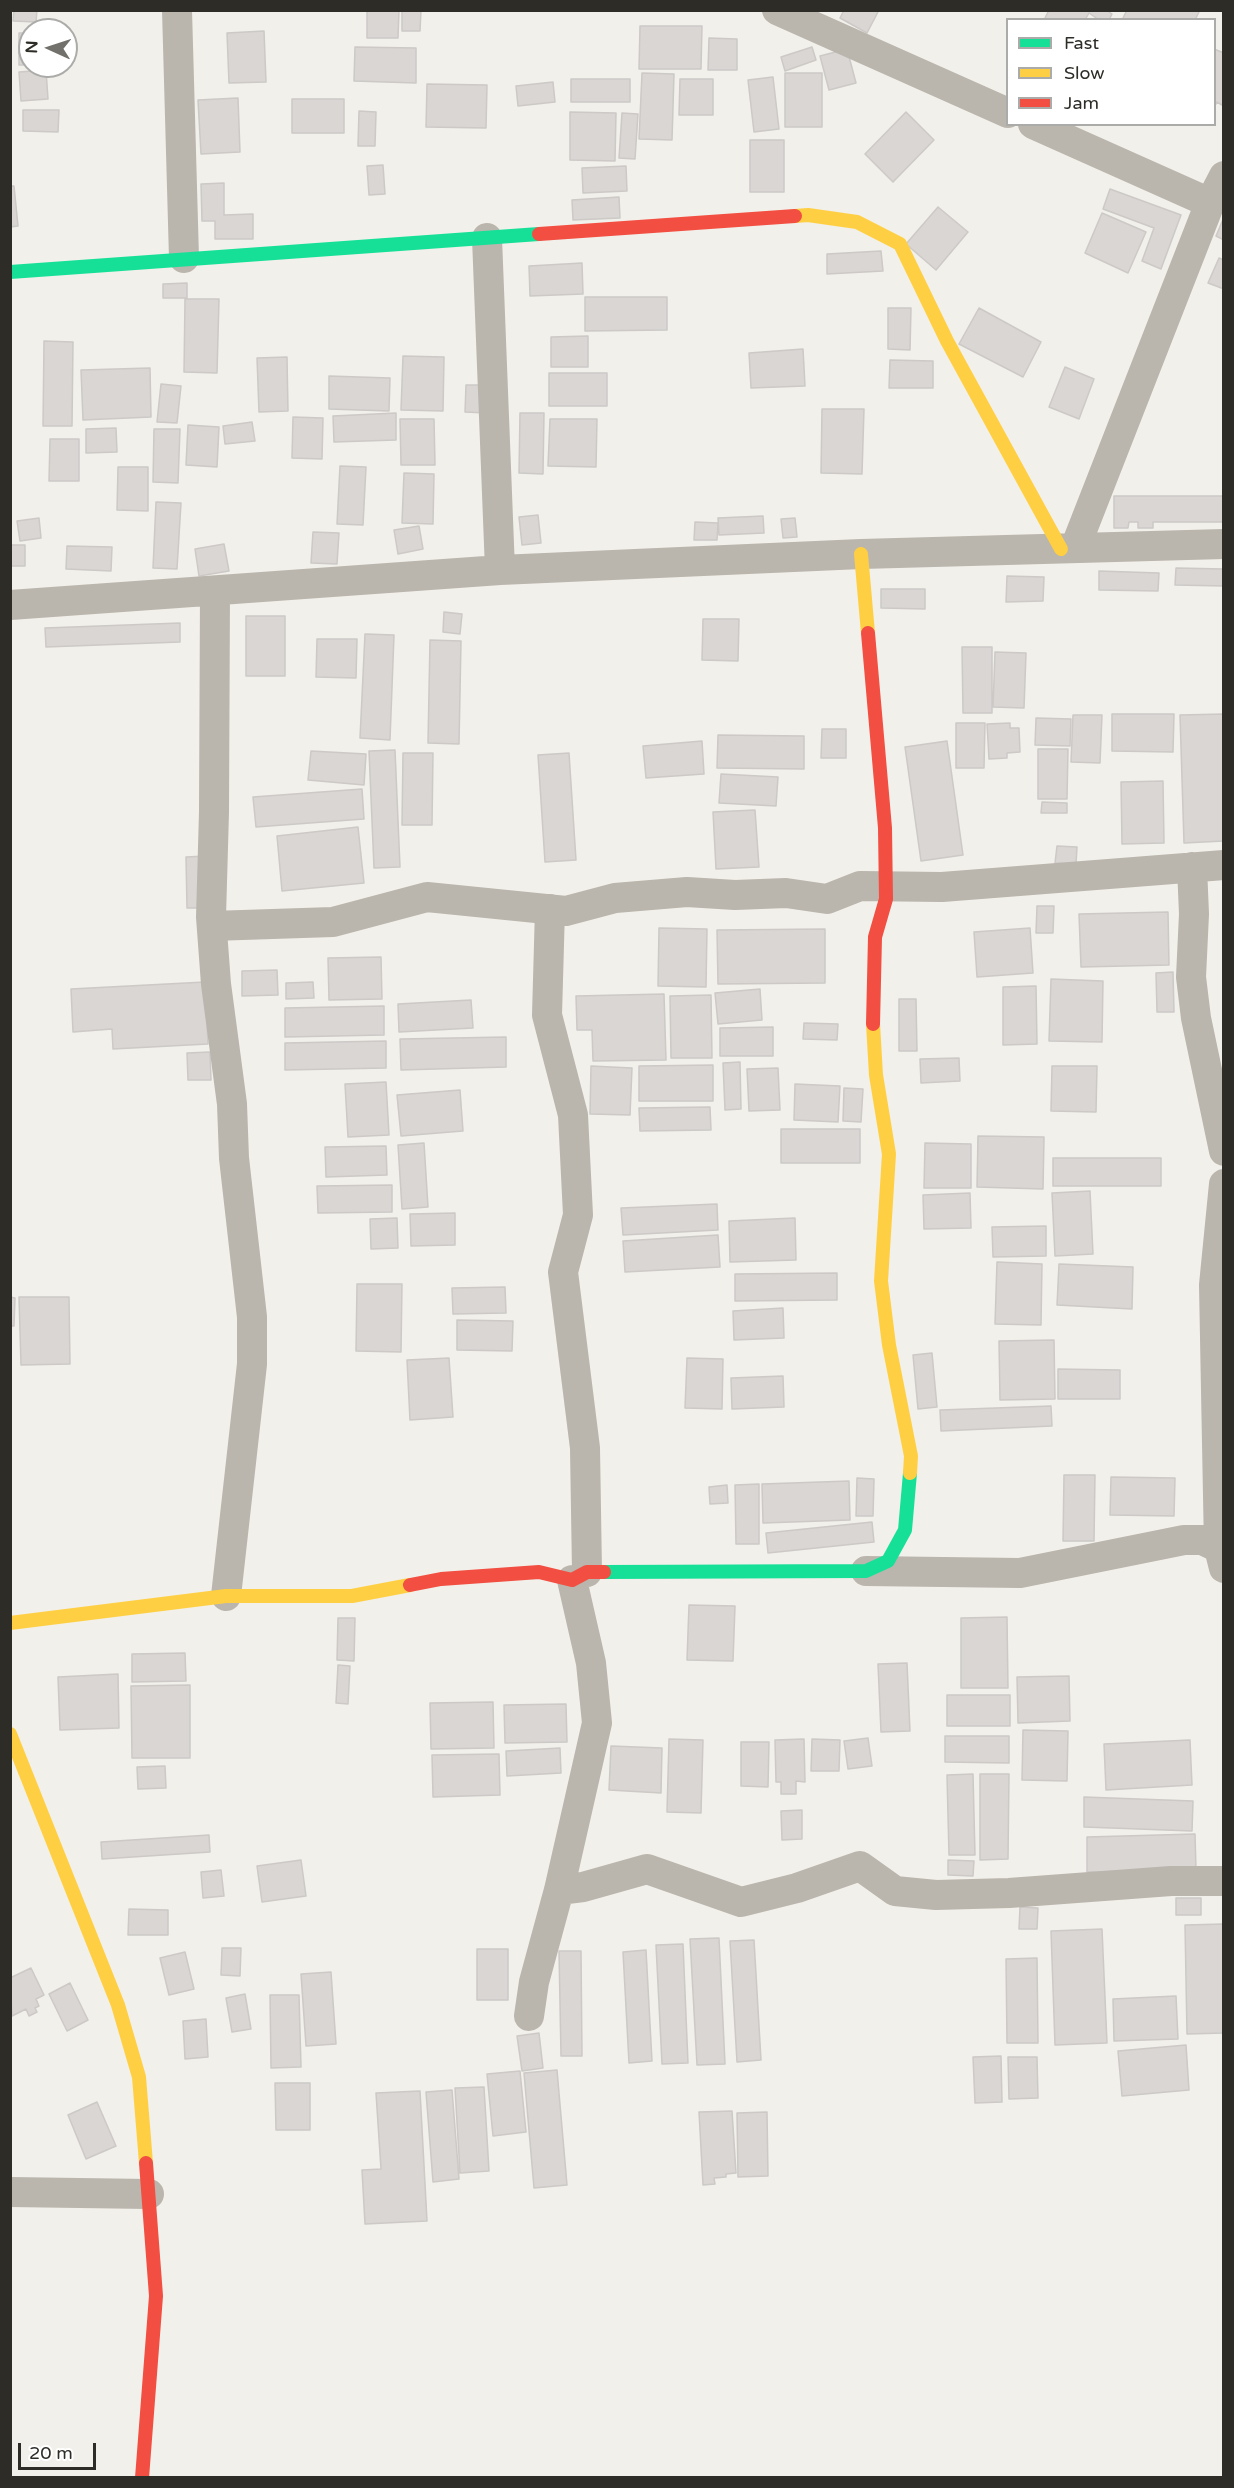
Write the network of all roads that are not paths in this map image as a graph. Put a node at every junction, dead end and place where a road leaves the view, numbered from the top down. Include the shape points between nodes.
1 (177, 10) edge
2 (777, 10) edge
3 (1006, 112) edge
4 (1037, 126) edge
5 (1224, 176) edge
6 (1210, 204) junction
7 (487, 238) junction
8 (184, 258) junction
9 (10, 272) edge
10 (1224, 544) edge
11 (1068, 549) junction
12 (861, 554) junction
13 (500, 570) junction
14 (215, 591) junction
15 (10, 605) edge
16 (1224, 865) edge
17 (1192, 867) junction
18 (885, 885) junction
19 (549, 909) junction
20 (212, 926) junction
21 (1224, 1151) edge
22 (1223, 1190) edge
23 (1221, 1558) edge
24 (866, 1571) junction
25 (579, 1576) junction
26 (226, 1596) junction
27 (10, 1623) edge
28 (10, 1734) edge
29 (1224, 1881) edge
30 (559, 1890) junction
31 (529, 2016) dead end
32 (10, 2192) edge
33 (149, 2194) junction
34 (142, 2478) edge

1 - 8 street
2 - 3 street
4 - 6 street
5 - 6 street
6 - 11 street
7 - 8 street
7 - 11 street via 808,215 857,222 900,244 947,340
7 - 13 street
8 - 9 street
10 - 11 street
11 - 12 street
12 - 13 street
12 - 18 street via 885,828
13 - 14 street
14 - 15 street
14 - 20 street
16 - 17 street
17 - 18 street via 942,887
17 - 21 street via 1191,977
18 - 19 street via 860,886 827,899 786,892 687,892 615,898 566,911
18 - 24 street via 886,899 875,938 873,1025 876,1075 889,1154 881,1281 911,1456 905,1530 888,1561
19 - 20 street via 428,897 333,922
19 - 25 street via 547,1015 573,1115 578,1215 563,1272 585,1448
20 - 26 street via 252,1317 252,1364
22 - 23 street via 1214,1285
23 - 24 street via 1202,1540 1184,1540 1020,1573
24 - 25 street
25 - 26 street via 540,1572 441,1579 352,1596
25 - 30 street via 597,1724
26 - 27 street
28 - 33 street via 117,2005 139,2077
29 - 30 street via 936,1895 895,1891 861,1866 741,1902 647,1869
30 - 31 street via 534,1982
32 - 33 street
33 - 34 street via 156,2296

